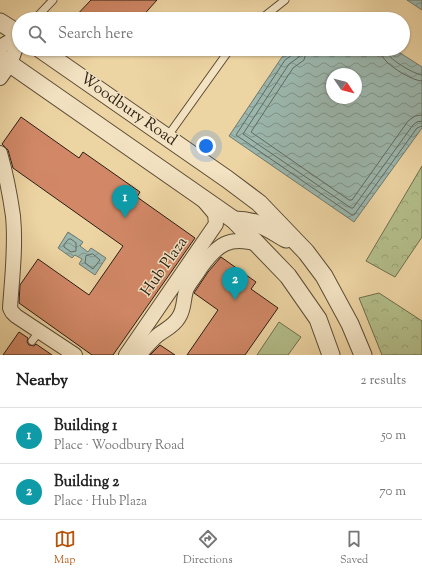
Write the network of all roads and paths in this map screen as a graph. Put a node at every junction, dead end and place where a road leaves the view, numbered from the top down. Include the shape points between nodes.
1 (53, 0) edge
2 (285, 0) edge
3 (42, 12) edge
4 (270, 12) edge
5 (0, 22) edge
6 (12, 31) edge
7 (12, 40) edge
8 (0, 47) edge
9 (12, 48) edge
10 (50, 56) edge
11 (225, 56) edge
12 (5, 61) edge
13 (0, 78) edge
14 (167, 137) junction
15 (0, 153) edge
16 (202, 198) junction
17 (234, 220) junction
18 (216, 224) junction
19 (258, 244) junction
20 (306, 252) junction
21 (171, 289) junction
22 (185, 300) junction
23 (146, 325) junction
24 (159, 334) junction
25 (75, 355) edge
26 (126, 355) edge
27 (139, 355) edge
28 (331, 355) edge
29 (363, 355) edge

1 - 3 lane
2 - 4 lane
5 - 6 street
7 - 8 street
9 - 12 street
10 - 14 street, Woodbury Road
11 - 14 lane
12 - 13 street
12 - 16 street, Woodbury Road
14 - 20 street, Woodbury Road via 259,203
15 - 25 street via 13,217 14,258 10,308 36,336
16 - 17 street, Woodbury Road
16 - 18 street via 215,214
17 - 18 street
17 - 19 street, Woodbury Road
17 - 20 street via 247,220 261,225
18 - 21 street, Hub Plaza
19 - 22 street, Hub Plaza via 236,240 223,244 214,251 187,288
19 - 28 street, Woodbury Road via 288,276 314,313
20 - 29 street, Woodbury Road via 324,276 350,324
21 - 22 street
21 - 23 street, Hub Plaza
22 - 24 street, Hub Plaza via 179,318 170,328
23 - 24 street
23 - 26 street, Hub Plaza
24 - 27 street, Hub Plaza

